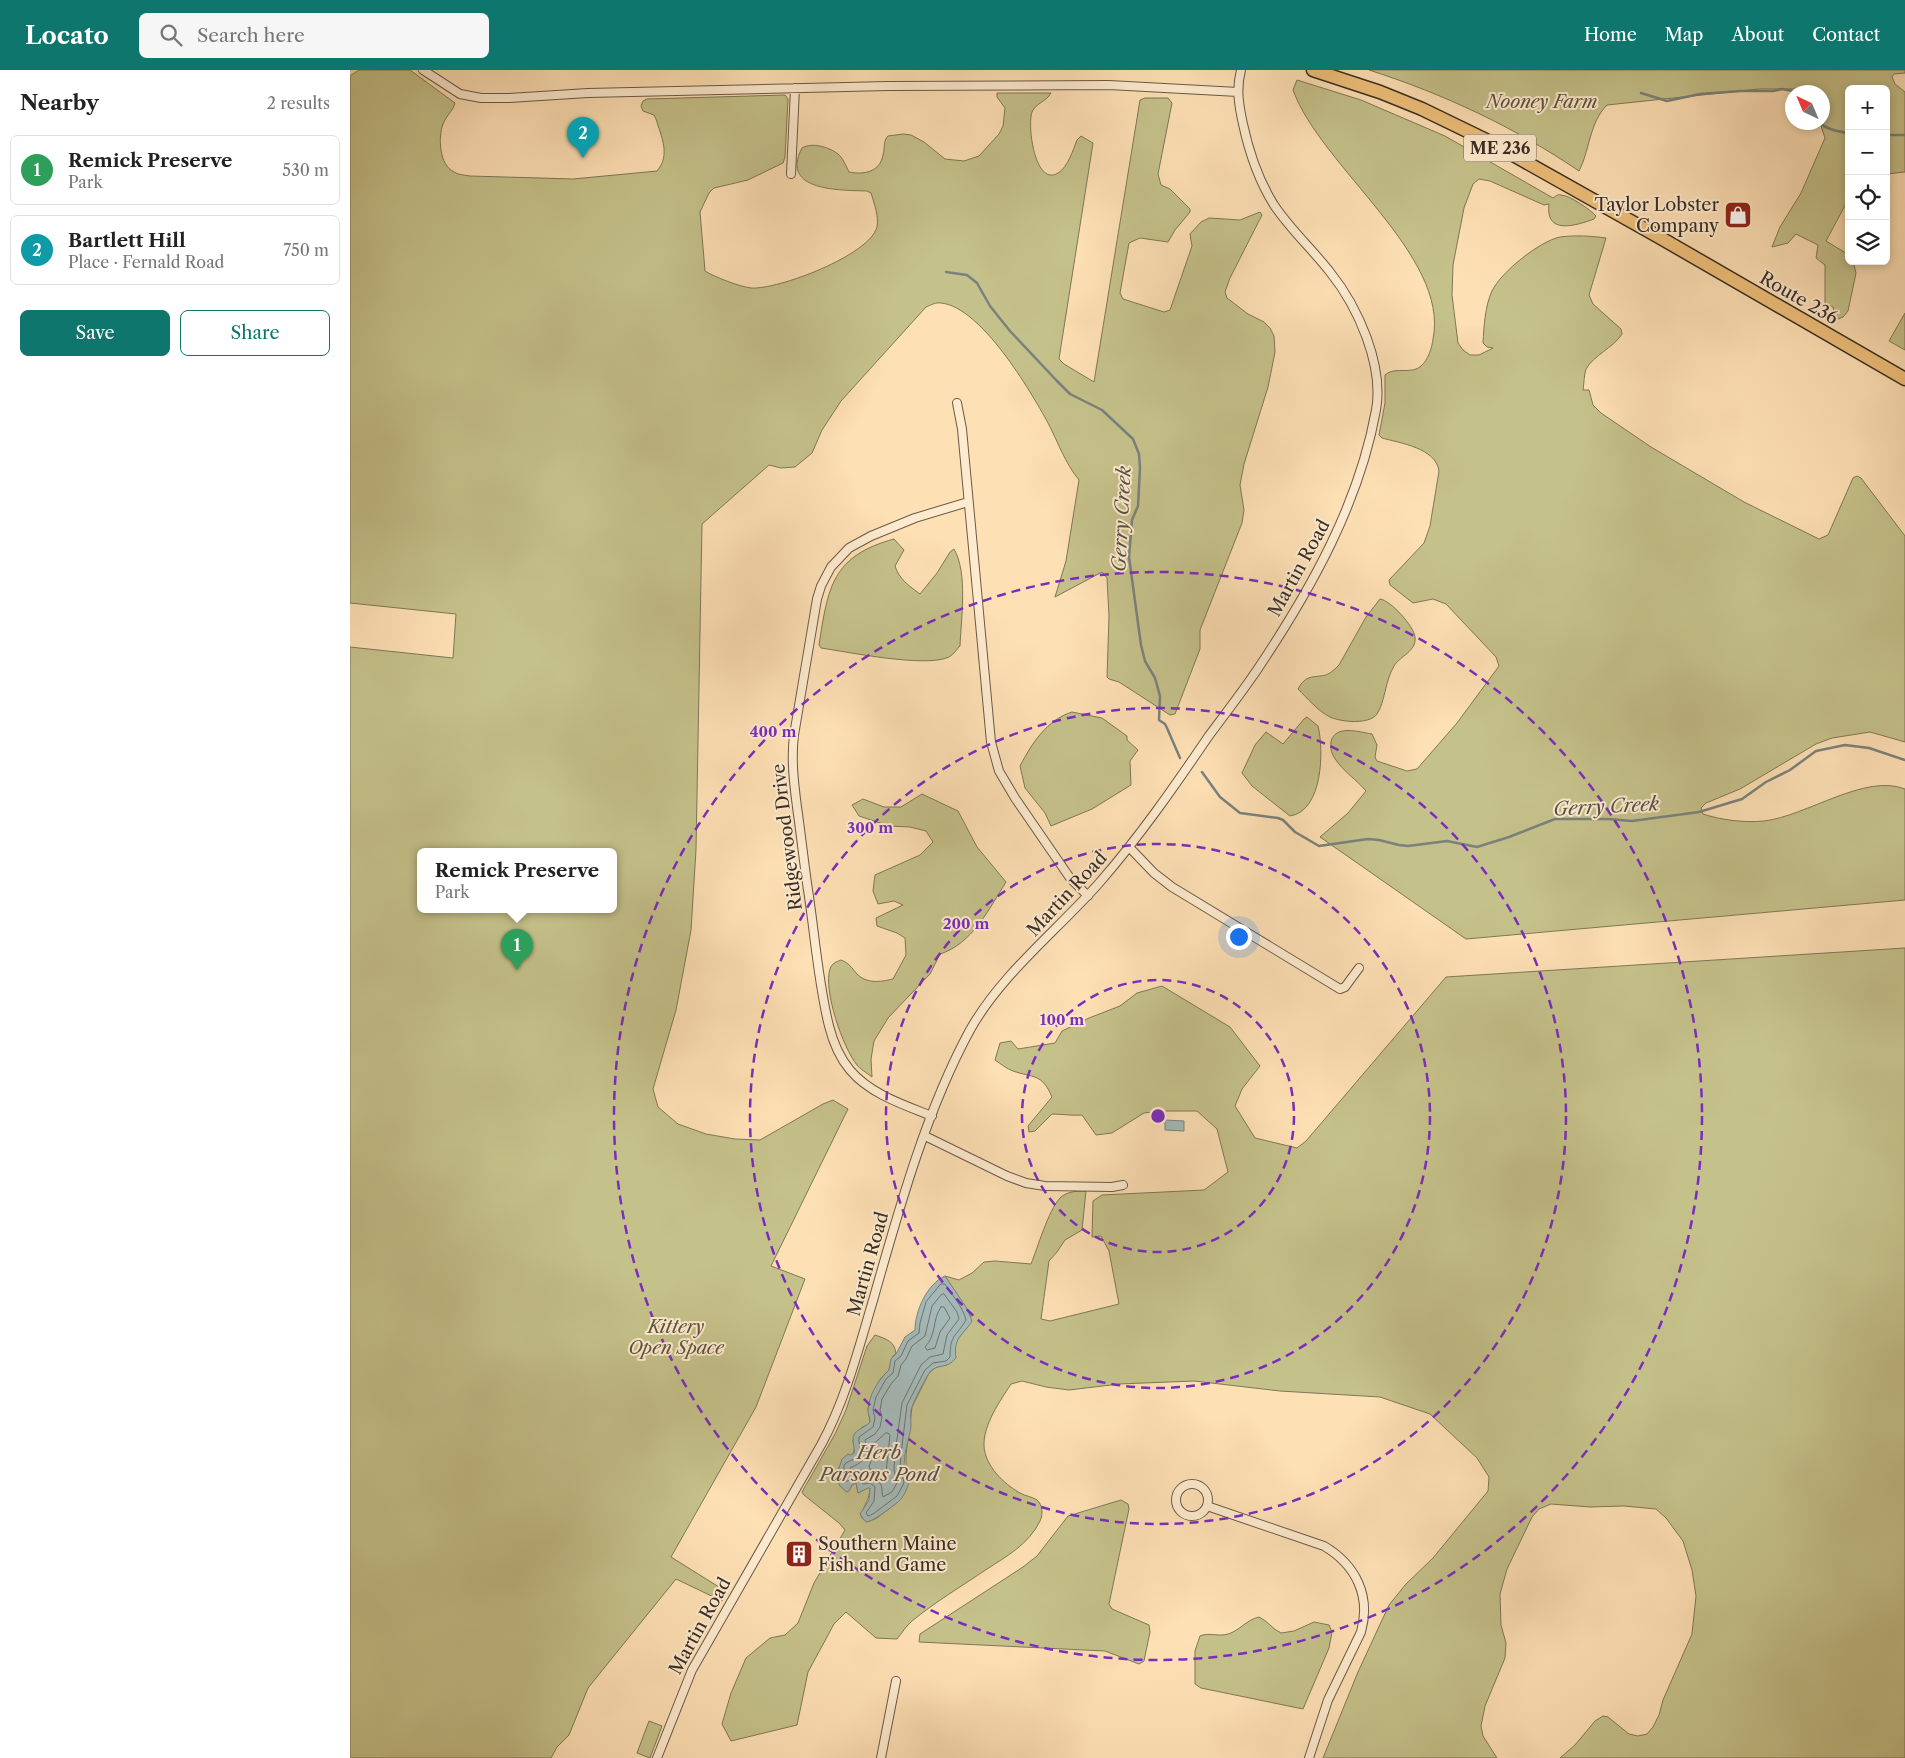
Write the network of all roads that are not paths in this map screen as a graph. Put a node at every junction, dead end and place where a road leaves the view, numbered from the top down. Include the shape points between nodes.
1 (423, 70) edge
2 (1241, 70) edge
3 (1313, 70) edge
4 (795, 88) junction
5 (1238, 92) junction
6 (791, 174) dead end
7 (1905, 379) edge
8 (957, 403) dead end
9 (968, 502) junction
10 (1129, 847) junction
11 (1088, 896) junction
12 (1359, 968) dead end
13 (932, 1116) junction
14 (925, 1136) junction
15 (1123, 1185) dead end
16 (1207, 1506) junction
17 (896, 1681) dead end
18 (657, 1758) edge
19 (881, 1758) edge
20 (1309, 1758) edge

1 - 4 street via 460,94 481,98
2 - 5 street, Martin Road
3 - 7 main road, Route 236 / ME 236 via 1430,112 1492,143
4 - 5 street via 1109,85
4 - 6 street
5 - 10 street, Martin Road via 1245,135 1264,187 1288,223 1333,276 1360,323 1376,369 1377,404 1369,441 1332,544 1260,665
8 - 9 street
9 - 11 street via 991,742 999,771 1070,878
9 - 13 street, Ridgewood Drive via 870,536 849,548 827,573 817,599 793,756 813,928 833,1038 846,1065 863,1083 888,1098
10 - 11 street, Martin Road
10 - 12 street via 1172,887 1340,989
11 - 13 street, Martin Road via 1004,982 985,1006 951,1069
13 - 14 street, Martin Road
14 - 15 street via 1026,1183
14 - 18 street, Martin Road via 836,1414 692,1670
16 - 16 street via 1207,1493 1198,1484 1185,1485 1176,1494 1176,1506 1184,1515 1196,1516
16 - 20 street via 1324,1546 1339,1556 1360,1585 1364,1606 1361,1632 1328,1700
17 - 19 street

